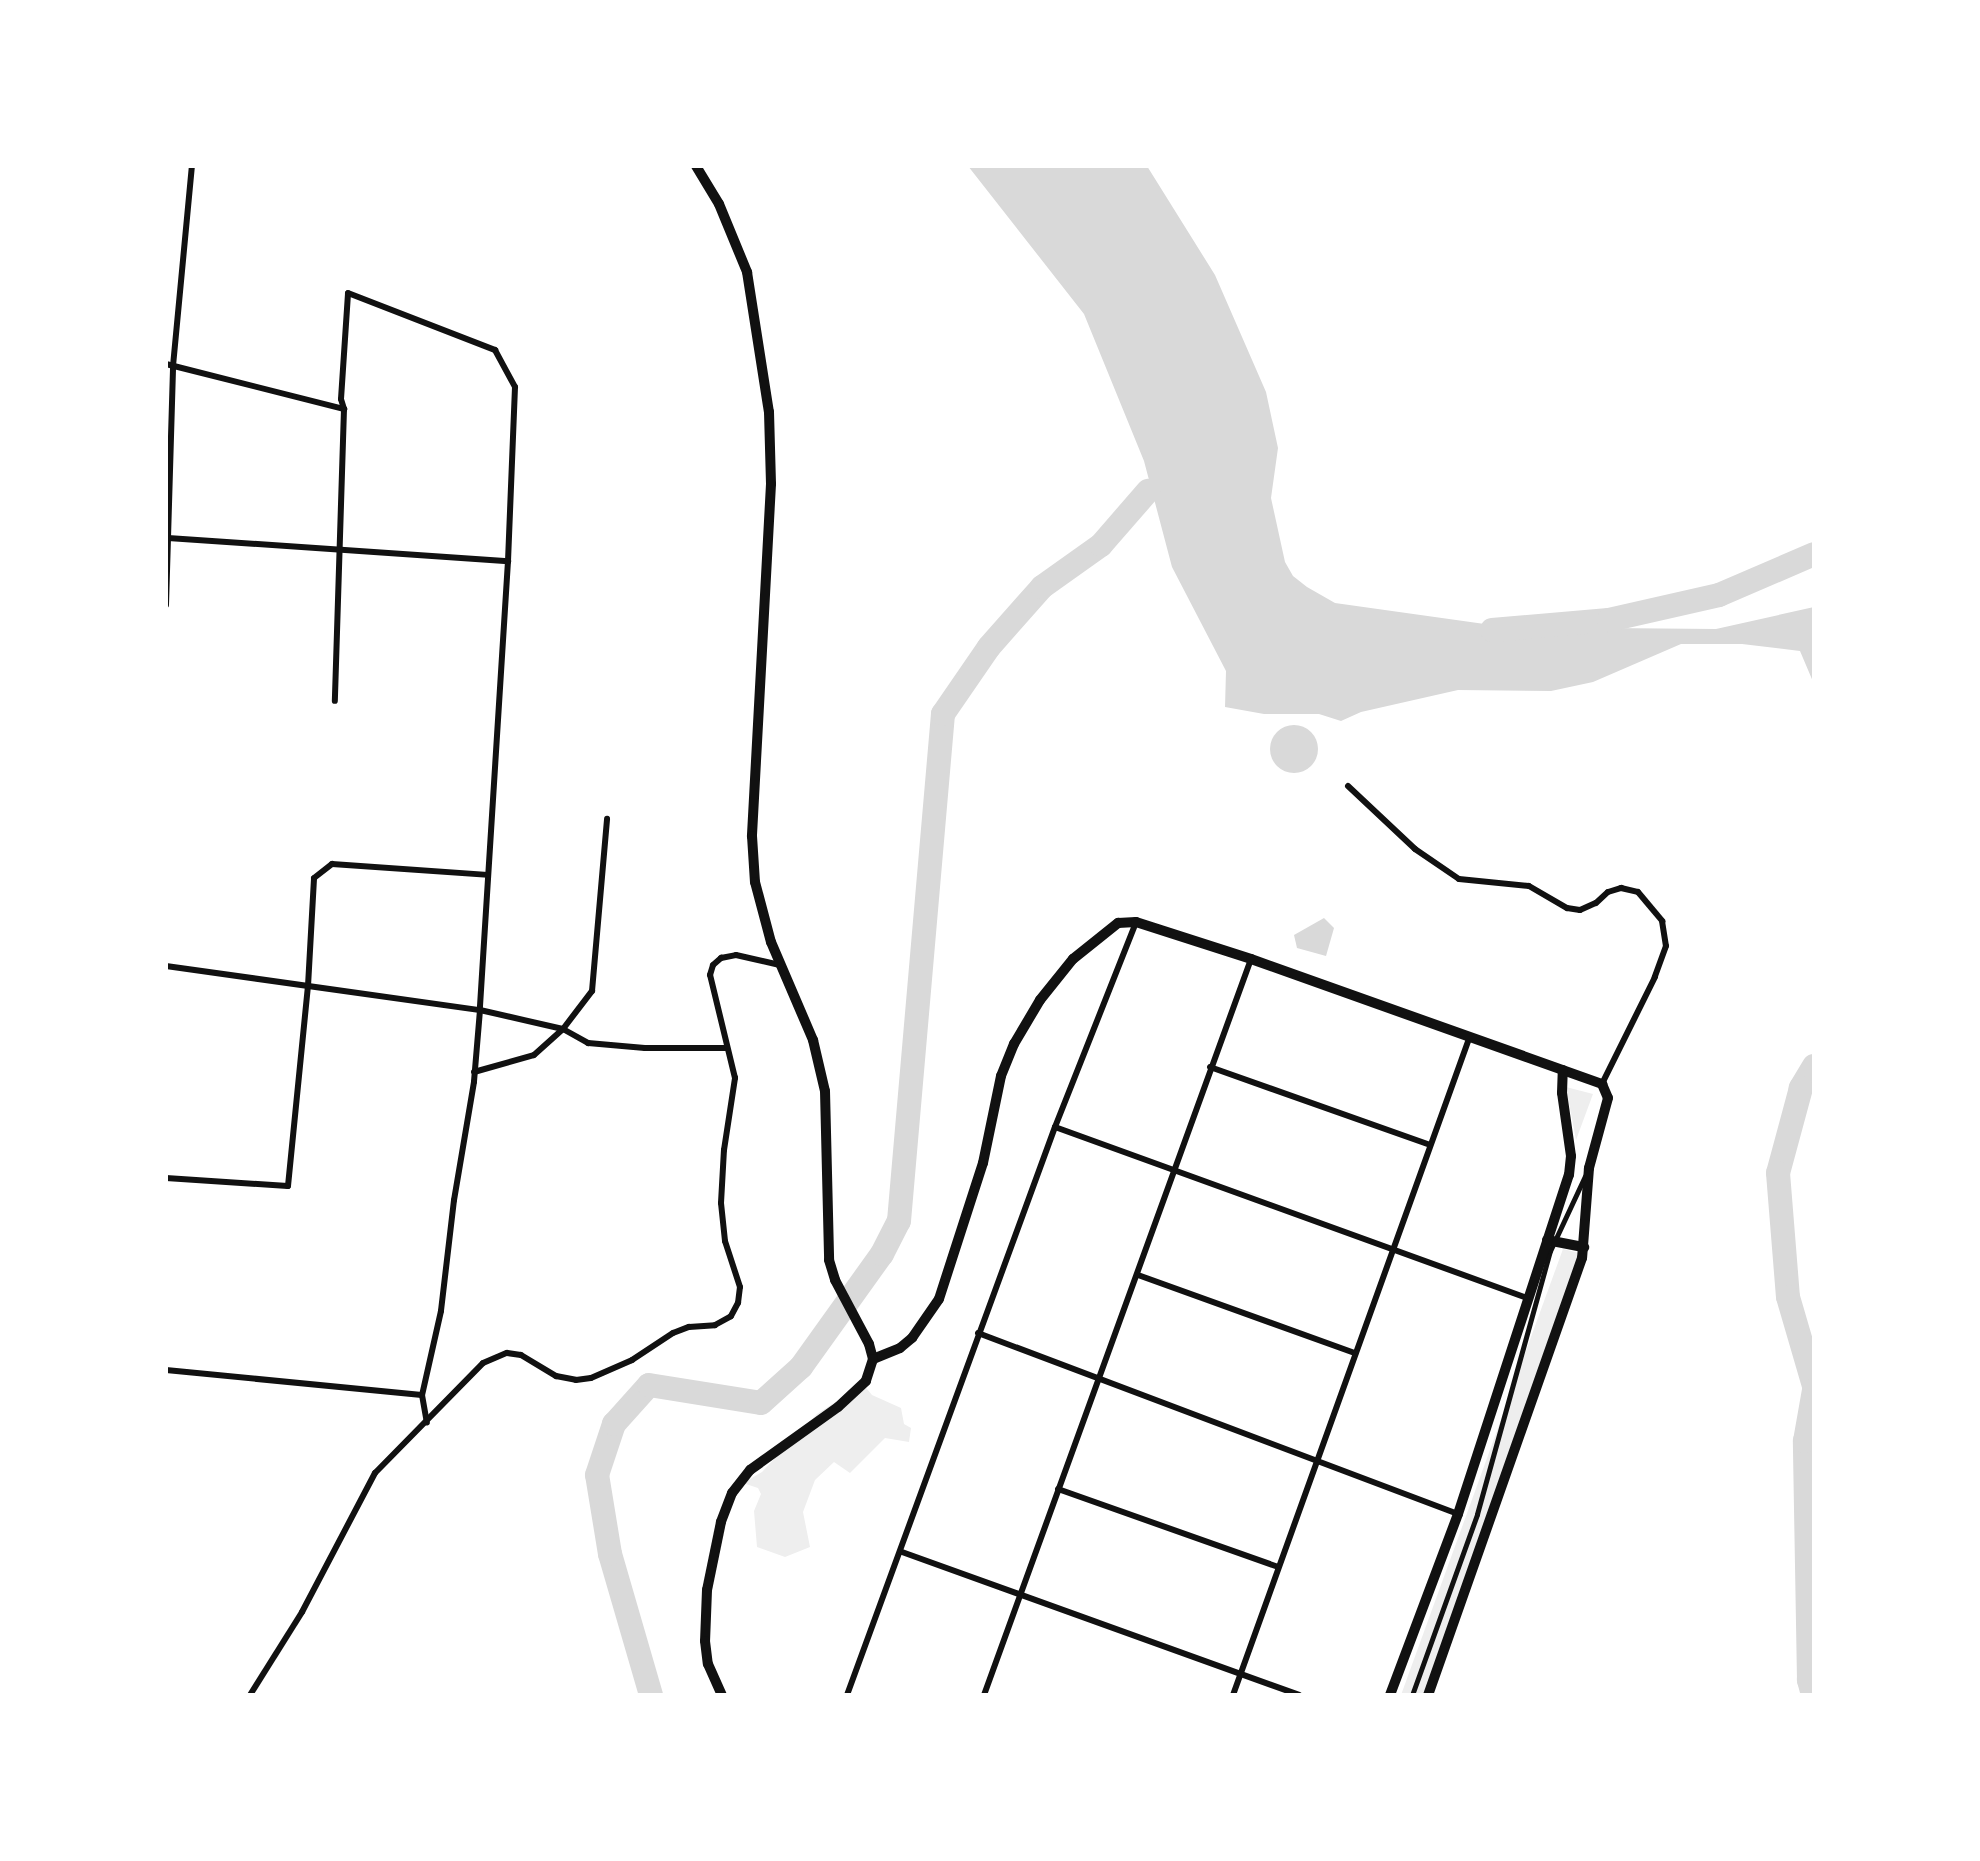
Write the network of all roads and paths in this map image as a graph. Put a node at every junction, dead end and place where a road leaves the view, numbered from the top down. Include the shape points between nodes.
1 (192, 166) edge
2 (696, 166) edge
3 (169, 365) edge
4 (344, 409) junction
5 (168, 538) edge
6 (338, 550) junction
7 (508, 561) junction
8 (166, 605) edge
9 (335, 701) dead end
10 (1348, 786) dead end
11 (607, 819) dead end
12 (488, 875) junction
13 (1136, 922) junction
14 (1251, 959) junction
15 (166, 966) edge
16 (781, 966) junction
17 (308, 986) junction
18 (480, 1010) junction
19 (563, 1029) junction
20 (1470, 1035) junction
21 (727, 1048) junction
22 (1210, 1067) junction
23 (1563, 1070) junction
24 (474, 1072) junction
25 (1602, 1084) junction
26 (1055, 1127) junction
27 (1430, 1145) junction
28 (1589, 1168) junction
29 (1174, 1171) junction
30 (166, 1178) edge
31 (1547, 1240) junction
32 (1584, 1247) junction
33 (1392, 1250) junction
34 (1138, 1275) junction
35 (1527, 1298) junction
36 (978, 1333) junction
37 (1355, 1353) junction
38 (873, 1359) junction
39 (166, 1370) edge
40 (1100, 1381) junction
41 (422, 1395) junction
42 (427, 1423) junction
43 (1318, 1459) junction
44 (1058, 1489) junction
45 (1458, 1514) junction
46 (902, 1552) junction
47 (1278, 1567) junction
48 (1021, 1594) junction
49 (1241, 1672) junction
50 (250, 1695) edge
51 (722, 1695) edge
52 (847, 1695) edge
53 (984, 1695) edge
54 (1233, 1695) edge
55 (1299, 1695) edge
56 (1390, 1695) edge
57 (1412, 1695) edge
58 (1428, 1695) edge

1 - 3 street
2 - 16 main road via 719,204 747,272 769,412 771,484 752,836 755,882
3 - 4 street
3 - 5 street
4 - 6 street
4 - 7 street via 348,293 495,350 515,387
5 - 6 street
5 - 8 street
6 - 7 street
6 - 9 street
7 - 12 street
10 - 25 street via 1415,849 1459,879 1529,886 1580,910 1608,892 1638,892 1662,921 1666,946
11 - 19 street via 592,991
12 - 17 street via 332,864 314,878
12 - 18 street
13 - 14 main road
13 - 26 street
13 - 38 main road via 1104,931 1040,1000 1001,1076 983,1163 939,1299 912,1338
14 - 20 main road
14 - 22 street
15 - 17 street
16 - 21 street via 736,955 713,965 711,988
16 - 38 main road via 813,1040 825,1091 826,1233 835,1280
17 - 18 street
17 - 30 street via 288,1186
18 - 19 street
18 - 24 street
19 - 21 street via 588,1043
19 - 24 street via 534,1055
20 - 23 main road
20 - 27 street
21 - 42 street via 735,1078 721,1203 725,1241 740,1287 731,1316 715,1325 673,1333 591,1378 556,1376 521,1355 495,1356
22 - 27 street
22 - 29 street
23 - 25 main road
23 - 31 main road via 1571,1156
24 - 41 street via 441,1311
25 - 28 main road via 1608,1098
26 - 29 street
26 - 36 street
27 - 33 street
28 - 32 main road
28 - 57 street via 1550,1251 1477,1514
29 - 33 street
29 - 34 street
31 - 32 main road
31 - 35 main road
32 - 58 main road
33 - 35 street
33 - 37 street
34 - 37 street
34 - 40 street
35 - 45 main road
36 - 40 street
36 - 46 street
37 - 43 street
38 - 51 main road via 866,1381 750,1470 732,1493 713,1553 706,1602 708,1664
39 - 41 street
40 - 43 street
40 - 44 street
41 - 42 street
42 - 50 street via 375,1473 302,1612
43 - 45 street
43 - 47 street
44 - 47 street
44 - 48 street
45 - 56 main road
46 - 48 street
46 - 52 street
47 - 49 street
48 - 49 street
48 - 53 street
49 - 54 street
49 - 55 street

